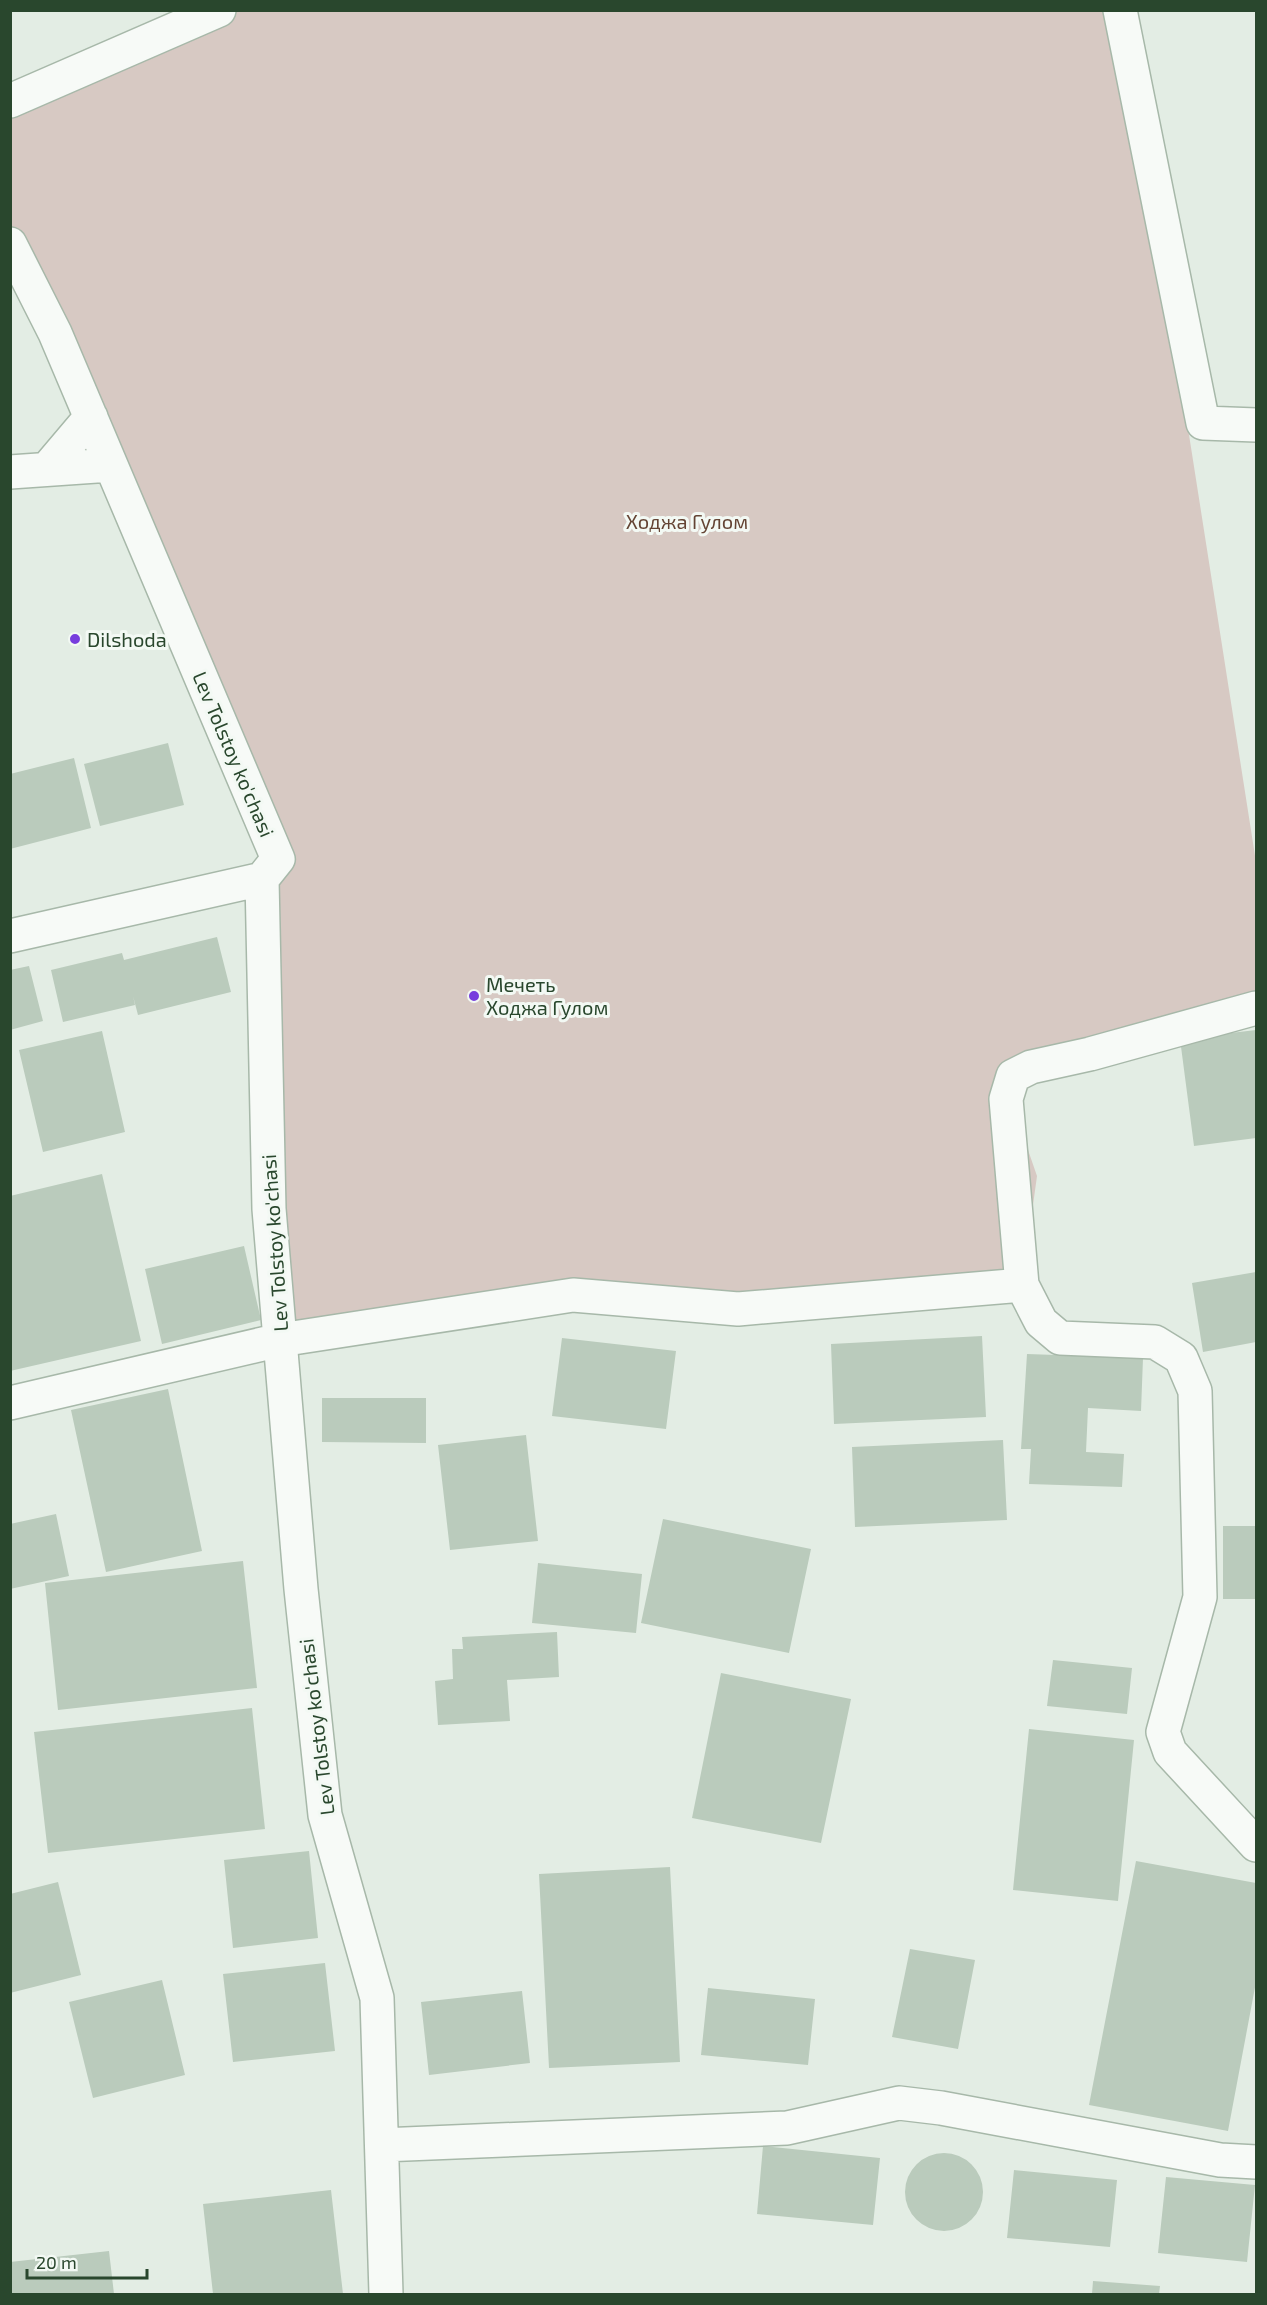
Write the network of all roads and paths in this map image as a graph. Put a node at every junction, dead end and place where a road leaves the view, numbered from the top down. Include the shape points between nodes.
1 (219, 10) edge
2 (1120, 10) edge
3 (10, 101) edge
4 (10, 244) edge
5 (91, 417) junction
6 (1257, 425) edge
7 (111, 465) junction
8 (47, 469) junction
9 (10, 472) edge
10 (262, 879) junction
11 (10, 936) edge
12 (1257, 1008) edge
13 (1022, 1285) junction
14 (280, 1340) junction
15 (10, 1403) edge
16 (1257, 1845) edge
17 (382, 2145) junction
18 (1257, 2162) edge
19 (386, 2295) edge

1 - 3 street
2 - 6 street via 1203,423
4 - 5 street, Lev Tolstoy ko'chasi via 55,333
5 - 7 street, Lev Tolstoy ko'chasi
5 - 8 street
7 - 8 street
7 - 10 street, Lev Tolstoy ko'chasi via 278,859
8 - 9 street
10 - 11 street
10 - 14 street, Lev Tolstoy ko'chasi via 269,1209
12 - 13 street via 1031,1067 1013,1076 1006,1099
13 - 14 street via 738,1309 573,1295
13 - 16 street via 1041,1322 1060,1338 1155,1342 1181,1358 1195,1391 1200,1597 1163,1732 1170,1752
14 - 15 street
14 - 17 street, Lev Tolstoy ko'chasi via 325,1815 377,1998
17 - 18 street via 787,2128 899,2103 1220,2160
17 - 19 street, Lev Tolstoy ko'chasi

